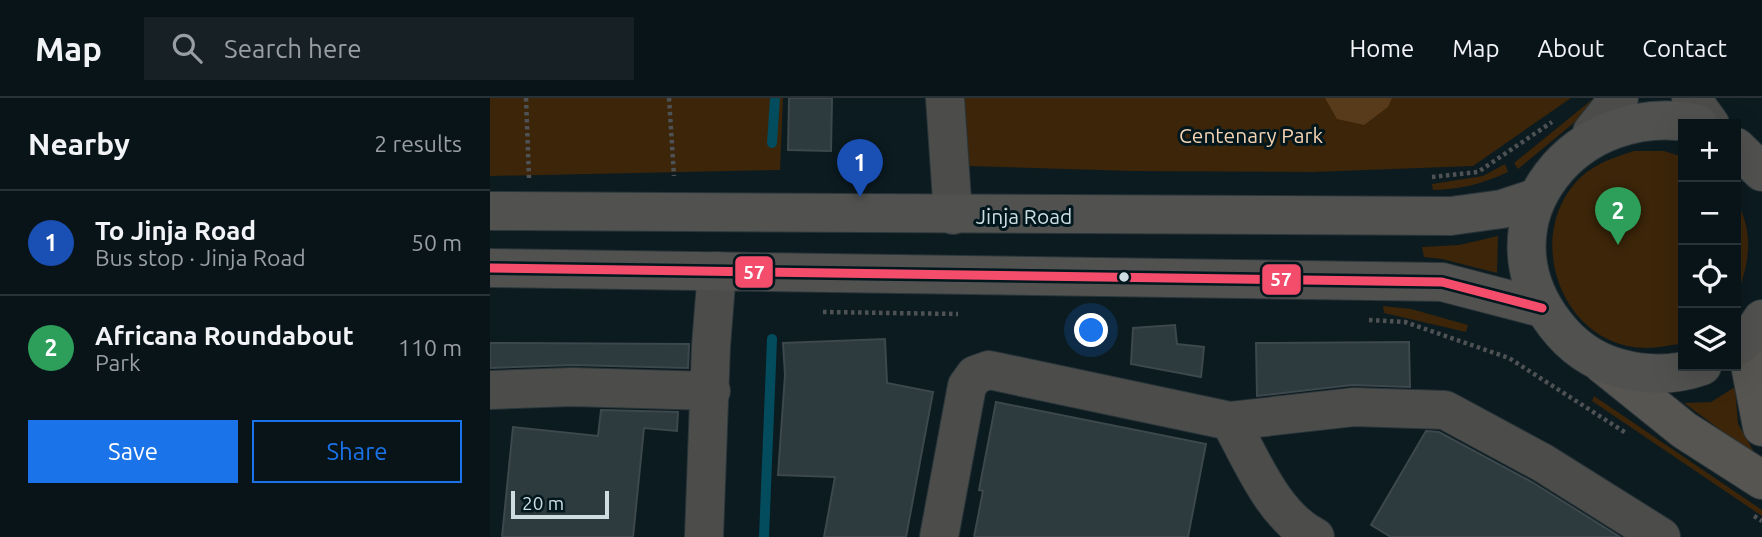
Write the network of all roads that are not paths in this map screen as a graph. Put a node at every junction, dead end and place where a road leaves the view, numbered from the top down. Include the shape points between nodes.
1 (945, 98) edge
2 (1619, 98) edge
3 (1691, 98) edge
4 (1681, 119) edge
5 (1706, 119) edge
6 (1592, 132) junction
7 (1535, 198) junction
8 (510, 202) edge
9 (953, 215) junction
10 (490, 268) edge
11 (717, 271) junction
12 (1542, 308) junction
13 (1750, 333) edge
14 (1602, 363) junction
15 (1688, 371) edge
16 (490, 390) edge
17 (711, 391) junction
18 (1230, 421) junction
19 (1762, 427) edge
20 (1757, 497) edge
21 (1308, 536) edge
22 (704, 537) edge
23 (939, 537) edge
24 (1661, 537) edge

1 - 9 street
2 - 6 street
3 - 5 street
4 - 6 highway via 1632,117
6 - 7 highway via 1558,160
7 - 9 highway, Jinja Road via 1502,209 1451,216
7 - 12 highway via 1526,234 1529,272
8 - 9 highway, Jinja Road
10 - 11 highway
11 - 12 highway via 1442,282
11 - 17 street
12 - 14 highway via 1568,340
13 - 19 main road via 1753,386
14 - 15 highway via 1642,374
14 - 20 main road
16 - 17 street
17 - 22 street
18 - 21 street via 1266,489
18 - 23 street via 989,370 975,375 967,386
18 - 24 street via 1354,407 1445,410 1543,463

